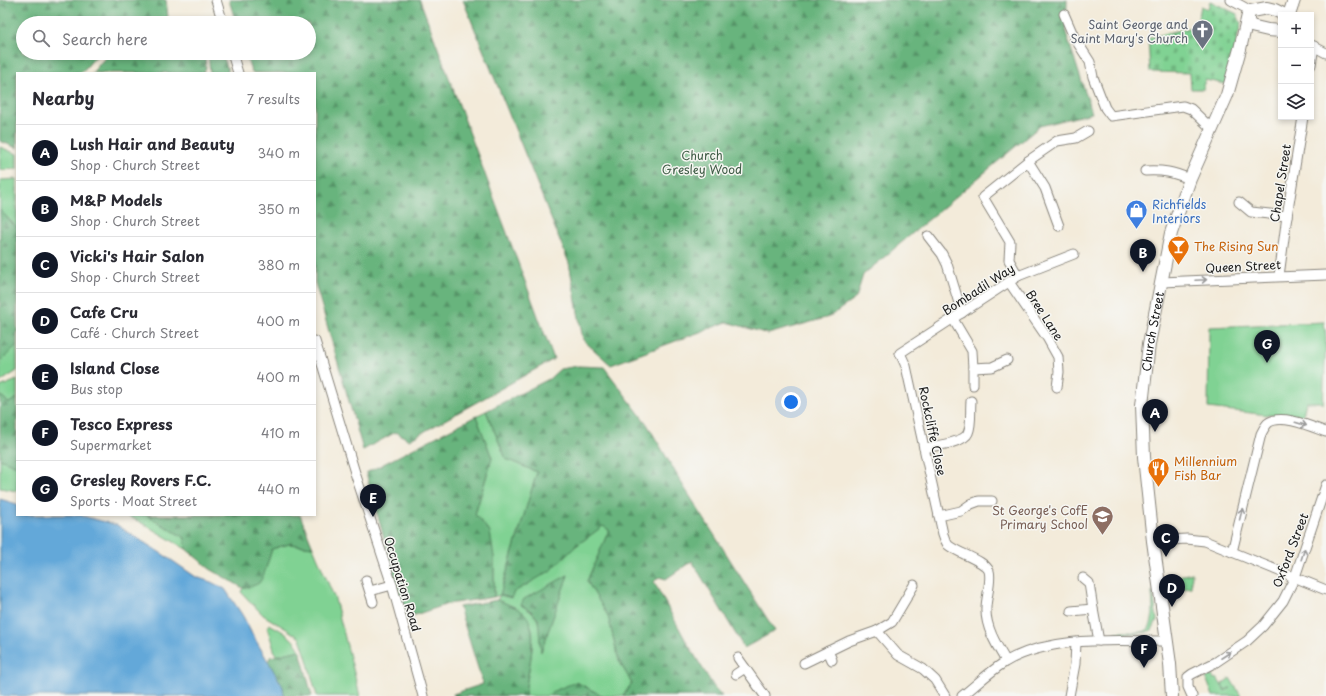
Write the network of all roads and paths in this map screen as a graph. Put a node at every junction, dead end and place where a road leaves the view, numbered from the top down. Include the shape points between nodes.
1 (216, 0) edge
2 (1231, 0) edge
3 (1294, 0) edge
4 (1246, 8) edge
5 (1279, 12) edge
6 (1290, 12) edge
7 (1064, 14) dead end
8 (221, 16) edge
9 (1257, 28) junction
10 (1278, 31) edge
11 (1243, 35) junction
12 (1314, 47) edge
13 (1326, 53) edge
14 (234, 60) edge
15 (238, 72) edge
16 (1303, 120) edge
17 (1212, 129) junction
18 (1088, 131) dead end
19 (1028, 161) junction
20 (1145, 171) dead end
21 (1190, 179) junction
22 (1239, 202) dead end
23 (1287, 216) junction
24 (1059, 226) dead end
25 (928, 236) dead end
26 (1074, 254) dead end
27 (1326, 275) edge
28 (1018, 276) junction
29 (1279, 276) junction
30 (1009, 282) junction
31 (1162, 282) junction
32 (962, 313) junction
33 (953, 318) junction
34 (900, 353) joint
35 (317, 359) edge
36 (1007, 360) dead end
37 (973, 368) junction
38 (973, 385) dead end
39 (1057, 387) dead end
40 (971, 401) dead end
41 (1326, 432) edge
42 (924, 448) junction
43 (1326, 486) edge
44 (992, 501) dead end
45 (939, 516) junction
46 (1153, 541) junction
47 (1232, 552) junction
48 (1295, 577) junction
49 (1083, 578) dead end
50 (366, 580) dead end
51 (392, 584) junction
52 (914, 585) dead end
53 (1326, 590) edge
54 (370, 591) junction
55 (373, 602) dead end
56 (1092, 609) junction
57 (1071, 611) dead end
58 (877, 631) junction
59 (1099, 641) junction
60 (1166, 641) junction
61 (1076, 643) junction
62 (828, 651) junction
63 (738, 658) dead end
64 (832, 660) dead end
65 (1006, 662) junction
66 (804, 663) dead end
67 (745, 668) junction
68 (736, 674) dead end
69 (423, 696) edge
70 (765, 696) edge
71 (945, 696) edge
72 (962, 696) edge
73 (1069, 696) edge
74 (1172, 696) edge
75 (1192, 696) edge

1 - 8 street
2 - 4 street
3 - 6 street
4 - 5 street via 1267,8
4 - 9 street via 1248,21 1251,26
4 - 11 street, Church Street
7 - 17 street via 1074,37 1090,62 1093,77 1110,116 1183,106 1191,109
9 - 10 street
9 - 11 street
11 - 17 street, Church Street via 1227,95
12 - 13 street
14 - 15 street
16 - 23 street, Chapel Street
17 - 21 street, Church Street
18 - 19 street via 1076,138 1057,141
19 - 24 street via 1045,188
19 - 28 street via 983,197 1010,242 1009,260
20 - 21 street via 1163,170
21 - 31 street, Church Street via 1171,233
22 - 23 street via 1251,212
23 - 29 street, Chapel Street
25 - 32 street via 947,264
26 - 28 street, Bombadil Way
27 - 29 street, Queen Street
28 - 30 street, Bombadil Way
31 -> 29 street, Queen Street
30 - 32 street, Bombadil Way
30 - 39 street, Bree Lane via 1058,357
31 - 46 street, Church Street via 1149,344 1142,405 1144,457
32 - 33 street, Bombadil Way
33 - 34 street, Bombadil Way
33 - 37 street via 970,347
34 - 42 street, Rockcliffe Close via 906,366
35 - 51 street, Occupation Road
36 - 37 street via 992,367
37 - 38 street
40 - 42 street via 969,429 965,438
47 -> 41 street via 1261,434 1268,423 1274,420 1292,421
42 - 45 street, Rockcliffe Close
48 -> 43 street, Oxford Street
44 - 45 street via 979,501 962,511
45 - 65 street, Rockcliffe Close via 947,544 985,565 989,571 987,619
46 - 47 street via 1196,539
46 - 60 street, Church Street
47 - 48 street
48 - 53 street
75 -> 48 street, Oxford Street via 1188,687 1188,677 1226,656 1254,634 1283,601
49 - 56 street via 1089,583
50 - 54 street
51 - 54 street
51 - 69 street, Occupation Road
52 - 58 street via 904,595 892,622
54 - 55 street
56 - 57 street
56 - 59 street
58 - 62 street
58 - 71 street via 898,654 927,672
59 - 60 street
59 - 61 street
60 - 74 street, Church Street
61 - 65 street via 1030,652
61 - 73 street
62 - 64 street
62 - 66 street
63 - 67 street
65 - 72 street via 991,671
67 - 68 street
67 - 70 street

